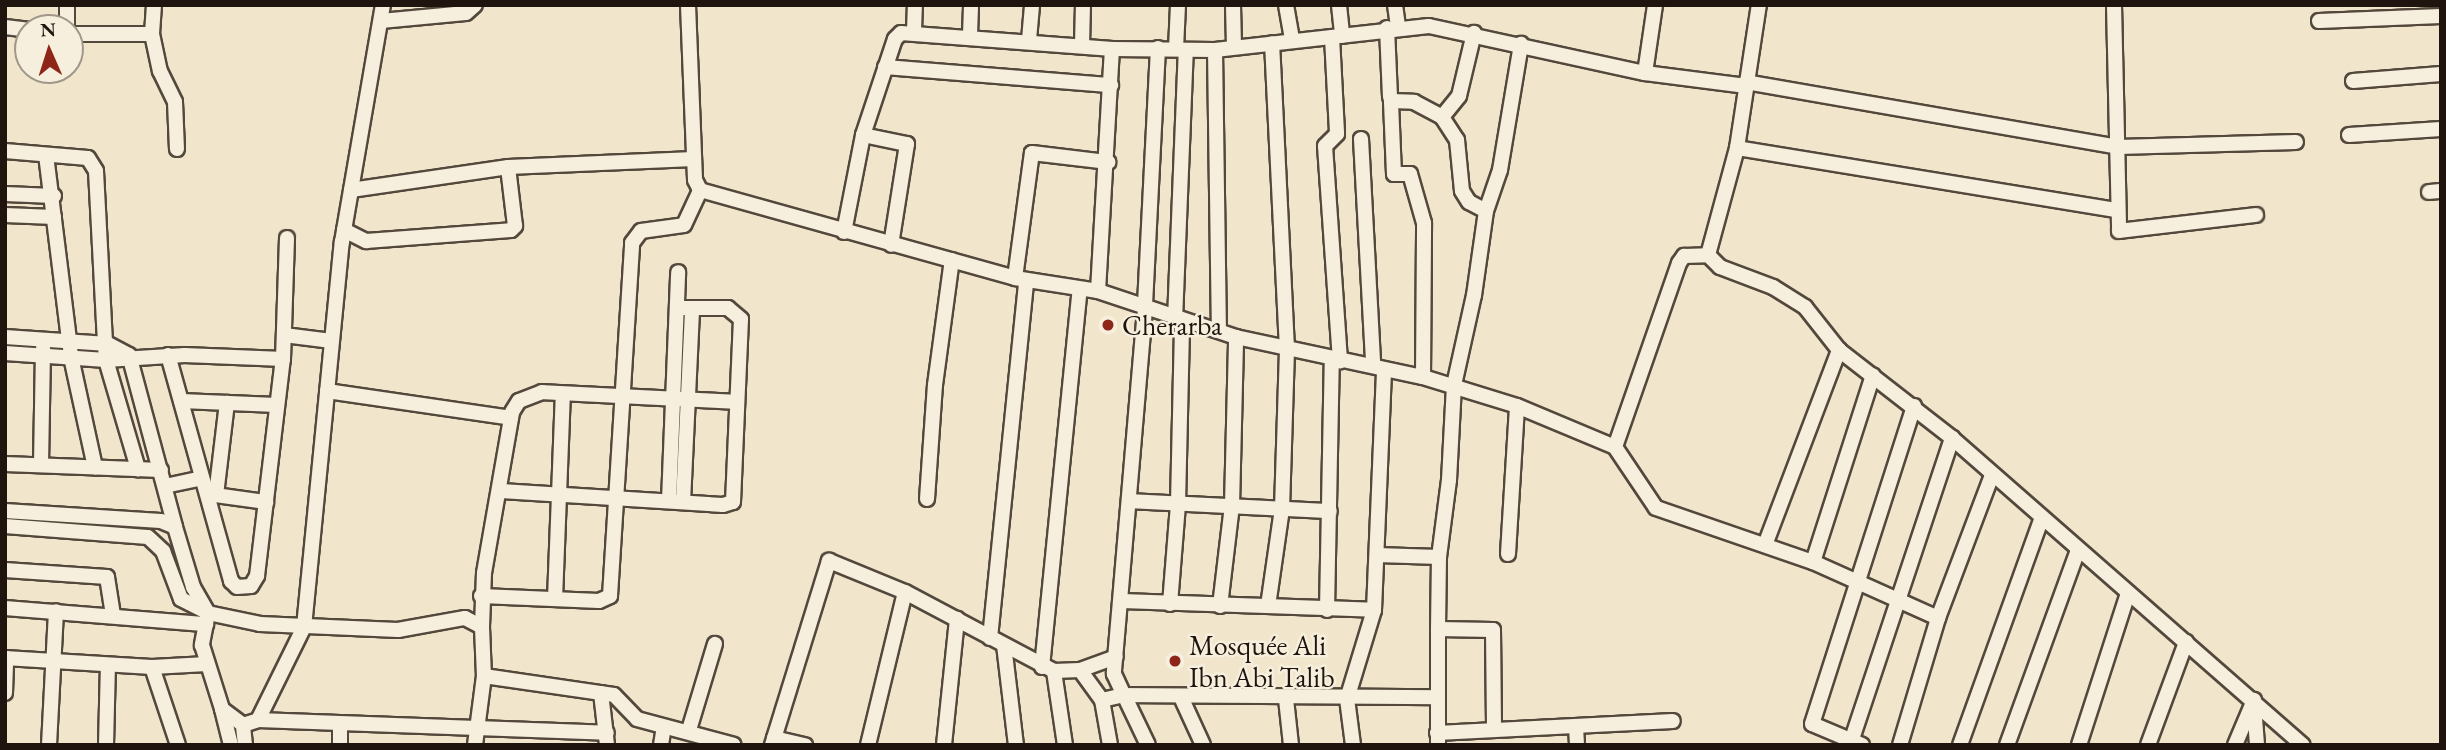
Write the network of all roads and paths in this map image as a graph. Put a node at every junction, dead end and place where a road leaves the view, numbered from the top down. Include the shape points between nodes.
1 (154, 5) edge
2 (383, 5) edge
3 (475, 5) edge
4 (688, 5) edge
5 (915, 5) edge
6 (971, 5) edge
7 (1032, 5) edge
8 (1083, 5) edge
9 (1178, 5) edge
10 (1233, 5) edge
11 (1286, 5) edge
12 (1339, 5) edge
13 (1395, 5) edge
14 (1655, 5) edge
15 (1759, 5) edge
16 (2114, 5) edge
17 (2441, 16) edge
18 (2319, 21) dead end
19 (381, 22) junction
20 (1393, 28) junction
21 (914, 32) junction
22 (1474, 33) junction
23 (84, 34) edge
24 (152, 34) junction
25 (970, 35) junction
26 (1337, 36) junction
27 (1029, 40) junction
28 (1292, 40) junction
29 (1272, 43) junction
30 (1521, 44) junction
31 (1082, 45) junction
32 (1234, 47) junction
33 (1158, 48) junction
34 (1112, 49) junction
35 (1181, 49) junction
36 (1216, 50) junction
37 (885, 67) junction
38 (1645, 73) junction
39 (2441, 74) edge
40 (2353, 81) dead end
41 (1746, 84) junction
42 (1111, 85) junction
43 (1390, 97) dead end
44 (1443, 117) junction
45 (2441, 129) edge
46 (863, 135) junction
47 (2349, 135) dead end
48 (1361, 139) dead end
49 (2296, 142) dead end
50 (2118, 147) junction
51 (1737, 148) junction
52 (177, 149) dead end
53 (5, 152) edge
54 (46, 155) junction
55 (694, 159) junction
56 (1108, 162) junction
57 (508, 167) junction
58 (351, 190) junction
59 (700, 190) junction
60 (5, 194) edge
61 (54, 196) junction
62 (2115, 209) junction
63 (1486, 211) junction
64 (5, 215) edge
65 (2256, 215) dead end
66 (54, 217) junction
67 (344, 230) junction
68 (844, 232) junction
69 (288, 238) dead end
70 (891, 245) junction
71 (1707, 255) junction
72 (952, 260) junction
73 (678, 272) dead end
74 (1020, 280) junction
75 (1080, 289) junction
76 (1098, 291) junction
77 (685, 308) junction
78 (1145, 309) junction
79 (1179, 321) junction
80 (1219, 331) junction
81 (284, 335) junction
82 (5, 337) edge
83 (1236, 337) junction
84 (44, 340) junction
85 (332, 341) junction
86 (70, 342) junction
87 (108, 344) junction
88 (1287, 349) junction
89 (1839, 350) junction
90 (5, 354) edge
91 (129, 355) junction
92 (168, 355) junction
93 (43, 356) junction
94 (71, 358) junction
95 (106, 359) junction
96 (282, 359) junction
97 (1336, 360) junction
98 (1379, 367) junction
99 (1873, 375) junction
100 (1423, 377) junction
101 (1454, 385) junction
102 (327, 391) junction
103 (563, 394) junction
104 (620, 396) junction
105 (681, 399) junction
106 (181, 401) junction
107 (737, 402) junction
108 (227, 403) junction
109 (277, 405) junction
110 (1517, 406) junction
111 (1914, 406) junction
112 (511, 418) junction
113 (1952, 438) junction
114 (1615, 447) junction
115 (5, 464) edge
116 (41, 465) junction
117 (95, 467) junction
118 (138, 469) junction
119 (161, 470) junction
120 (1993, 475) junction
121 (202, 478) junction
122 (165, 486) junction
123 (501, 491) junction
124 (211, 494) junction
125 (559, 495) junction
126 (614, 498) junction
127 (927, 499) dead end
128 (1130, 501) junction
129 (266, 502) junction
130 (676, 502) junction
131 (1178, 504) junction
132 (1232, 506) junction
133 (1282, 509) junction
134 (5, 511) edge
135 (1330, 511) junction
136 (2042, 517) junction
137 (5, 526) edge
138 (175, 527) junction
139 (1765, 545) junction
140 (2078, 551) junction
141 (1508, 554) dead end
142 (1377, 555) junction
143 (1439, 557) junction
144 (1813, 562) junction
145 (5, 570) edge
146 (1857, 579) junction
147 (5, 592) edge
148 (905, 592) junction
149 (2128, 593) junction
150 (481, 596) junction
151 (555, 599) junction
152 (1122, 601) junction
153 (1894, 602) junction
154 (1170, 604) junction
155 (1220, 606) junction
156 (1268, 606) junction
157 (5, 608) edge
158 (1327, 610) junction
159 (1374, 610) junction
160 (56, 611) junction
161 (113, 614) junction
162 (207, 618) junction
163 (1938, 618) junction
164 (957, 619) junction
165 (304, 627) junction
166 (482, 627) junction
167 (1438, 629) junction
168 (997, 642) junction
169 (2186, 642) junction
170 (715, 644) dead end
171 (1116, 657) junction
172 (6, 658) edge
173 (54, 661) junction
174 (108, 664) junction
175 (207, 664) junction
176 (152, 667) junction
177 (1048, 669) junction
178 (1080, 670) junction
179 (484, 676) junction
180 (5, 693) edge
181 (601, 694) junction
182 (1124, 695) junction
183 (1181, 697) junction
184 (1435, 697) junction
185 (1102, 699) junction
186 (1286, 699) junction
187 (1347, 699) junction
188 (2254, 700) junction
189 (222, 709) junction
190 (258, 720) junction
191 (1673, 721) dead end
192 (340, 724) junction
193 (243, 725) junction
194 (1577, 726) junction
195 (664, 727) junction
196 (1494, 729) junction
197 (476, 730) junction
198 (689, 730) junction
199 (607, 739) edge
200 (1437, 739) edge
201 (773, 741) edge
202 (1854, 743) edge
203 (49, 745) edge
204 (106, 745) edge
205 (178, 745) edge
206 (230, 745) edge
207 (244, 745) edge
208 (340, 745) edge
209 (475, 745) edge
210 (661, 745) edge
211 (734, 745) edge
212 (805, 745) edge
213 (868, 745) edge
214 (944, 745) edge
215 (1016, 745) edge
216 (1065, 745) edge
217 (1110, 745) edge
218 (1148, 745) edge
219 (1203, 745) edge
220 (1291, 745) edge
221 (1353, 745) edge
222 (1577, 745) edge
223 (1900, 745) edge
224 (1961, 745) edge
225 (2007, 745) edge
226 (2079, 745) edge
227 (2148, 745) edge
228 (2235, 745) edge
229 (2257, 745) edge
230 (2303, 745) edge

1 - 24 street
2 - 19 street
3 - 19 street via 466,13
4 - 55 street
5 - 21 street
6 - 25 street
7 - 27 street
8 - 31 street
9 - 35 street
10 - 32 street
11 - 28 street
12 - 26 street
13 - 20 street
14 - 38 street
15 - 41 street
16 - 50 street
17 - 18 street
19 - 58 street
20 - 22 street
20 - 26 street
20 - 43 street
21 - 25 street
21 - 37 street via 901,33 895,39
22 - 30 street
22 - 44 street via 1460,96
23 - 24 street
24 - 52 street via 160,71 175,102
25 - 27 street
26 - 28 street
26 - 97 street via 1337,134 1325,146
27 - 31 street
28 - 29 street
29 - 32 street
29 - 88 street
30 - 38 street
30 - 63 street via 1500,170
31 - 34 street
32 - 36 street
33 - 34 street
33 - 35 street
33 - 78 street
34 - 42 street
35 - 36 street
35 - 79 street
36 - 80 street
37 - 42 street
37 - 46 street
38 - 41 street
39 - 40 street
41 - 50 street
41 - 51 street
42 - 56 street
44 - 63 street via 1457,139 1462,191 1469,202
44 - 100 street via 1414,102 1391,101 1394,174 1409,174 1424,223
45 - 47 street
46 - 68 street
46 - 70 street via 907,144
48 - 98 street
49 - 50 street
50 - 62 street
51 - 62 street
51 - 71 street
53 - 54 street
54 - 61 street
54 - 87 street via 88,158 96,171
55 - 57 street
55 - 59 street
56 - 74 street via 1032,153
56 - 76 street
57 - 58 street
57 - 67 street via 515,226 511,230 366,241
58 - 67 street
59 - 68 street
59 - 104 street via 684,225 641,231 632,243
60 - 61 street
61 - 66 street
62 - 65 street via 2116,226 2125,232
63 - 101 street
64 - 66 street
66 - 86 street
67 - 85 street
68 - 70 street
69 - 81 street
70 - 72 street
71 - 89 street via 1720,267 1784,292 1826,329
71 - 114 street via 1695,253 1679,262
72 - 74 street
72 - 127 street via 935,385
73 - 77 street
74 - 75 street
74 - 168 street
75 - 76 street
75 - 177 street
76 - 78 street
77 - 105 street
77 - 107 street via 728,308 740,316
78 - 79 street
78 - 128 street
79 - 80 street
79 - 131 street
80 - 83 street
81 - 85 street
81 - 96 street
82 - 84 street
83 - 88 street
83 - 132 street
84 - 86 street
84 - 93 street
85 - 102 street
86 - 87 street
86 - 94 street
87 - 91 street
87 - 95 street
88 - 97 street
88 - 133 street
89 - 99 street
89 - 139 street
90 - 93 street
91 - 92 street
91 - 95 street
91 - 119 street
92 - 96 street
92 - 106 street
93 - 94 street
93 - 116 street
94 - 95 street
94 - 117 street
95 - 118 street
96 - 109 street
97 - 98 street
97 - 135 street
98 - 100 street
98 - 142 street
99 - 111 street
99 - 144 street
100 - 101 street
101 - 110 street
101 - 143 street
102 - 112 street
102 - 165 street
103 - 104 street
103 - 112 street via 529,394 519,401
103 - 125 street
104 - 105 street
104 - 126 street
105 - 107 street
105 - 130 street
106 - 108 street
106 - 121 street
107 - 130 street via 735,499 726,505
108 - 109 street
108 - 124 street
109 - 129 street
110 - 114 street
110 - 141 street
111 - 113 street
111 - 146 street
112 - 123 street
113 - 120 street
113 - 153 street
114 - 139 street via 1656,508
115 - 116 street
116 - 117 street
117 - 118 street
118 - 119 street
119 - 122 street
120 - 136 street
120 - 163 street
121 - 122 street
121 - 124 street
122 - 138 street
123 - 125 street
123 - 150 street
124 - 129 street
124 - 129 street via 231,581 237,587 251,586 257,576
125 - 126 street
125 - 151 street
126 - 130 street
126 - 151 street via 610,596 602,601
128 - 131 street
128 - 152 street
131 - 132 street
131 - 154 street
132 - 133 street
132 - 155 street
133 - 135 street
133 - 156 street
134 - 138 street via 161,521
135 - 158 street
136 - 140 street
136 - 224 street
137 - 162 street via 148,537 163,551 181,600
138 - 162 street via 192,587
139 - 144 street
140 - 149 street
140 - 225 street
142 - 143 street
142 - 159 street
143 - 167 street
144 - 146 street
145 - 161 street via 107,577
146 - 153 street
146 - 202 street via 1812,724
147 - 157 street
148 - 164 street
148 - 201 street via 830,561
148 - 213 street
149 - 169 street
149 - 226 street
150 - 151 street
150 - 166 street
152 - 154 street
152 - 171 street
153 - 163 street
153 - 202 street
154 - 155 street
155 - 156 street
156 - 158 street
157 - 160 street
158 - 159 street
159 - 187 street
160 - 161 street
160 - 173 street
161 - 162 street
162 - 165 street
162 - 175 street via 202,645
163 - 223 street
164 - 168 street
164 - 214 street
165 - 166 street via 398,630 466,618
165 - 190 street
166 - 179 street
167 - 184 street
167 - 196 street via 1493,630
168 - 177 street
168 - 215 street
169 - 188 street
169 - 227 street
170 - 198 street
171 - 178 street
171 - 182 street via 1114,674
172 - 173 street
172 - 180 street
173 - 174 street
173 - 203 street
174 - 176 street
174 - 204 street
175 - 176 street
175 - 189 street
176 - 205 street
177 - 178 street
177 - 216 street
178 - 185 street
179 - 181 street
179 - 197 street
181 - 195 street via 619,698 632,716
181 - 199 street
182 - 183 street
182 - 185 street
182 - 218 street
183 - 186 street
183 - 219 street
184 - 187 street
184 - 200 street
185 - 217 street
186 - 187 street
186 - 220 street
187 - 221 street
188 - 228 street
188 - 229 street
188 - 230 street
189 - 193 street
189 - 206 street
190 - 192 street
190 - 193 street
191 - 194 street
192 - 197 street
192 - 208 street
193 - 207 street
194 - 196 street
194 - 222 street
195 - 198 street
195 - 210 street
196 - 200 street
197 - 199 street
197 - 209 street
198 - 211 street
201 - 212 street

